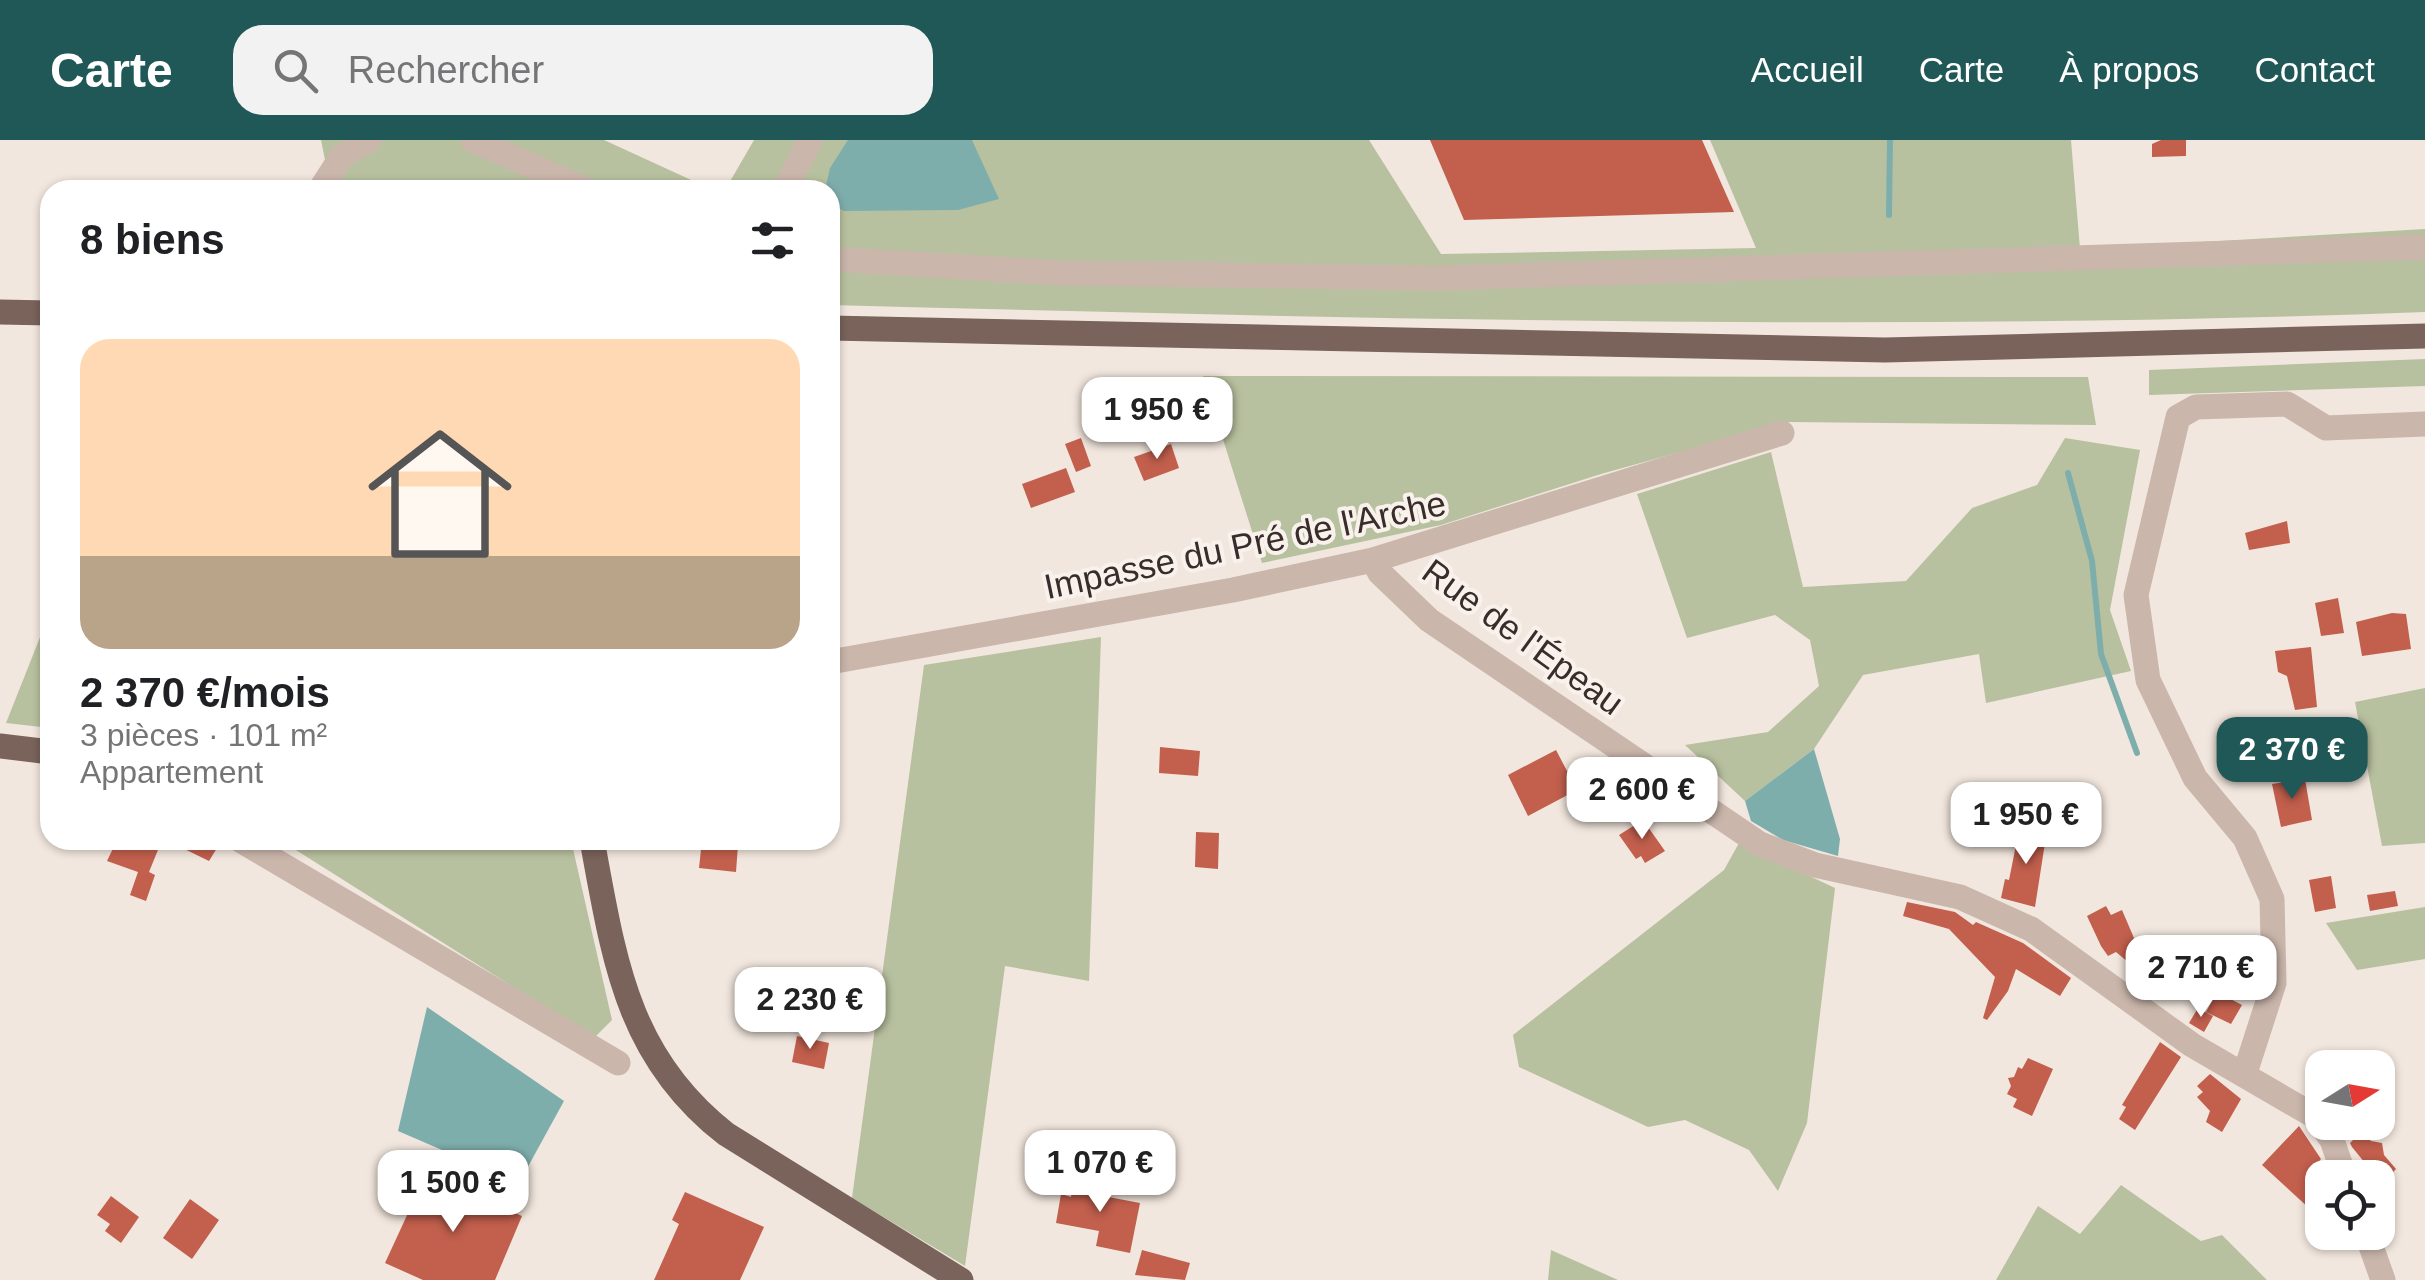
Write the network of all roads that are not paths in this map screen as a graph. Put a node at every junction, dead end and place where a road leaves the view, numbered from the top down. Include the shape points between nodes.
1 (369, 140) edge
2 (474, 140) edge
3 (810, 140) edge
4 (336, 148) edge
5 (324, 180) edge
6 (564, 180) edge
7 (790, 180) edge
8 (2425, 247) edge
9 (840, 260) edge
10 (0, 312) edge
11 (40, 313) edge
12 (840, 328) edge
13 (2425, 336) edge
14 (2425, 424) edge
15 (1782, 433) dead end
16 (1373, 560) junction
17 (840, 660) edge
18 (0, 746) edge
19 (40, 751) edge
20 (257, 850) edge
21 (594, 850) edge
22 (618, 1064) dead end
23 (2245, 1072) junction
24 (2339, 1160) edge
25 (2373, 1250) edge
26 (961, 1280) edge
27 (2384, 1280) edge

1 - 4 street
2 - 6 street
3 - 7 street
4 - 5 street
8 - 9 street via 1438,278 1141,276
10 - 11 main road
12 - 13 main road via 1884,350
14 - 23 street via 2326,428 2287,404 2196,408 2178,418 2162,472 2136,594 2148,680 2195,778 2245,838 2272,899 2274,983
15 - 16 street, Impasse du Pré de l'Arche
16 - 17 street, Impasse du Pré de l'Arche
16 - 23 street, Rue de l'Épeau via 1429,620 1760,844 1815,865 1960,897 2032,929 2192,1046
18 - 19 main road
20 - 22 street
21 - 26 main road via 626,999 668,1078 726,1134
23 - 24 street, Rue de l'Épeau via 2316,1117
25 - 27 street

